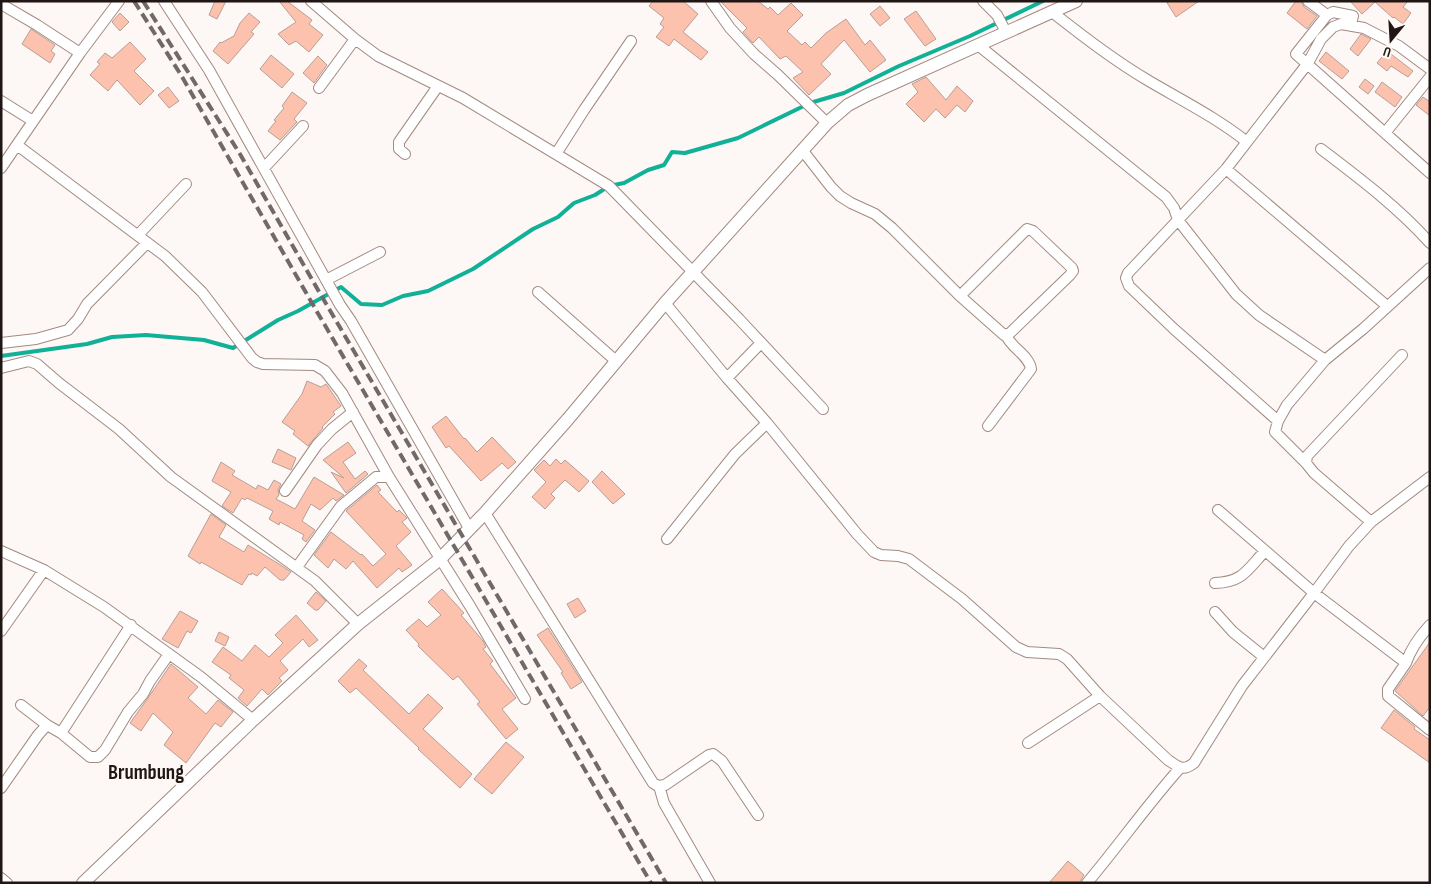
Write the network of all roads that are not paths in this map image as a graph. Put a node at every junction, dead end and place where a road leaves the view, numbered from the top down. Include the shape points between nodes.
1 (164, 1) edge
2 (310, 1) edge
3 (711, 1) edge
4 (983, 1) edge
5 (1076, 1) edge
6 (1308, 1) edge
7 (116, 3) edge
8 (1, 4) edge
9 (1052, 12) junction
10 (1327, 15) junction
11 (1351, 24) junction
12 (1005, 30) junction
13 (355, 39) junction
14 (631, 40) dead end
15 (978, 45) junction
16 (80, 53) junction
17 (1308, 63) junction
18 (1430, 69) edge
19 (1430, 76) edge
20 (438, 86) junction
21 (319, 88) dead end
22 (1, 100) edge
23 (33, 121) junction
24 (827, 123) junction
25 (303, 126) dead end
26 (1385, 133) junction
27 (1247, 142) junction
28 (17, 145) junction
29 (1321, 150) dead end
30 (803, 151) junction
31 (405, 154) dead end
32 (556, 154) junction
33 (1, 168) edge
34 (264, 168) junction
35 (1226, 169) junction
36 (1430, 173) edge
37 (186, 184) dead end
38 (1178, 220) junction
39 (138, 235) junction
40 (147, 243) junction
41 (1430, 243) edge
42 (380, 252) dead end
43 (1430, 268) edge
44 (692, 272) junction
45 (328, 282) junction
46 (538, 292) dead end
47 (960, 296) junction
48 (665, 303) junction
49 (1387, 306) junction
50 (1006, 335) junction
51 (1, 343) edge
52 (761, 343) junction
53 (1402, 355) dead end
54 (1325, 360) junction
55 (616, 361) junction
56 (1, 368) edge
57 (726, 378) junction
58 (823, 409) dead end
59 (354, 412) junction
60 (1278, 421) junction
61 (767, 423) junction
62 (988, 426) dead end
63 (1306, 463) junction
64 (389, 477) junction
65 (1430, 477) edge
66 (285, 491) dead end
67 (1218, 510) dead end
68 (485, 513) junction
69 (1371, 522) junction
70 (470, 528) junction
71 (667, 539) dead end
72 (1, 551) edge
73 (1265, 551) junction
74 (440, 559) junction
75 (297, 567) junction
76 (44, 570) junction
77 (1214, 583) dead end
78 (1314, 593) junction
79 (1215, 612) dead end
80 (358, 624) junction
81 (131, 625) junction
82 (1430, 625) edge
83 (1, 631) edge
84 (170, 654) junction
85 (1264, 657) junction
86 (1406, 663) junction
87 (1100, 696) junction
88 (525, 699) dead end
89 (21, 705) dead end
90 (253, 720) junction
91 (47, 725) junction
92 (1428, 725) edge
93 (61, 733) junction
94 (1028, 744) dead end
95 (1180, 768) junction
96 (659, 786) junction
97 (1, 788) edge
98 (758, 815) dead end
99 (1, 878) edge
100 (7, 883) edge
101 (83, 883) edge
102 (710, 883) edge
103 (1086, 883) edge

1 - 34 street via 200,56
2 - 13 street
3 - 24 street via 730,28
4 - 12 street via 997,15
5 - 9 street
6 - 10 street
7 - 16 street
8 - 16 street
9 - 12 street
9 - 27 street via 1108,55 1231,129
10 - 11 street via 1333,12 1354,16
10 - 17 street via 1296,54
11 - 17 street via 1340,24 1328,30
11 - 18 street via 1377,33
12 - 15 street
13 - 20 street via 378,56
13 - 21 street
14 - 32 street
15 - 24 street via 867,95 848,105
15 - 38 street via 1166,197
16 - 23 street
17 - 26 street
17 - 27 street
19 - 26 street
20 - 31 street via 399,142 399,149
20 - 32 street
22 - 23 street
23 - 28 street
24 - 30 street
25 - 34 street
26 - 36 street
27 - 35 street
28 - 33 street
28 - 39 street
29 - 41 street via 1382,197
30 - 44 street
30 - 47 street via 831,188 892,228
32 - 44 street via 609,186
34 - 45 street
35 - 38 street
35 - 49 street
37 - 39 street
38 - 54 street via 1236,294 1260,315
38 - 60 street via 1128,273 1129,286
39 - 40 street
40 - 51 street via 87,304 68,330 36,339
40 - 59 street via 202,292 256,362 320,367
42 - 45 street
43 - 49 street
44 - 48 street
44 - 52 street
45 - 70 street
46 - 55 street
47 - 50 street
47 - 50 street via 1027,229 1033,231 1072,268 1072,272
48 - 55 street
48 - 57 street
49 - 54 street
50 - 62 street via 1032,369
52 - 57 street
52 - 58 street
53 - 63 street via 1307,456
54 - 60 street
55 - 68 street
56 - 75 street via 29,361 37,364 118,429 171,477
57 - 61 street
59 - 64 street
59 - 66 street via 317,445
60 - 63 street via 1274,432
61 - 71 street via 735,454
61 - 87 street via 874,552 881,556 903,557 914,563 962,599 1016,647 1027,652 1059,654 1067,659
63 - 69 street
64 - 74 street
64 - 75 street via 376,478 341,506
65 - 69 street
67 - 73 street
68 - 70 street
68 - 96 street via 653,783
69 - 78 street
70 - 74 street
72 - 76 street
73 - 77 street via 1235,580
73 - 78 street
74 - 80 street
74 - 88 street
75 - 80 street
76 - 81 street
76 - 83 street
78 - 85 street
78 - 86 street
79 - 85 street via 1233,632
80 - 90 street
81 - 84 street
81 - 93 street
82 - 86 street via 1418,638
84 - 90 street
84 - 93 street via 98,757 90,757
85 - 95 street via 1194,763 1188,768
86 - 92 street via 1388,689 1388,696
87 - 94 street
87 - 95 street
89 - 91 street
90 - 101 street
91 - 93 street
91 - 97 street
95 - 103 street
96 - 98 street via 709,755 715,755
96 - 102 street via 664,803
99 - 100 street

